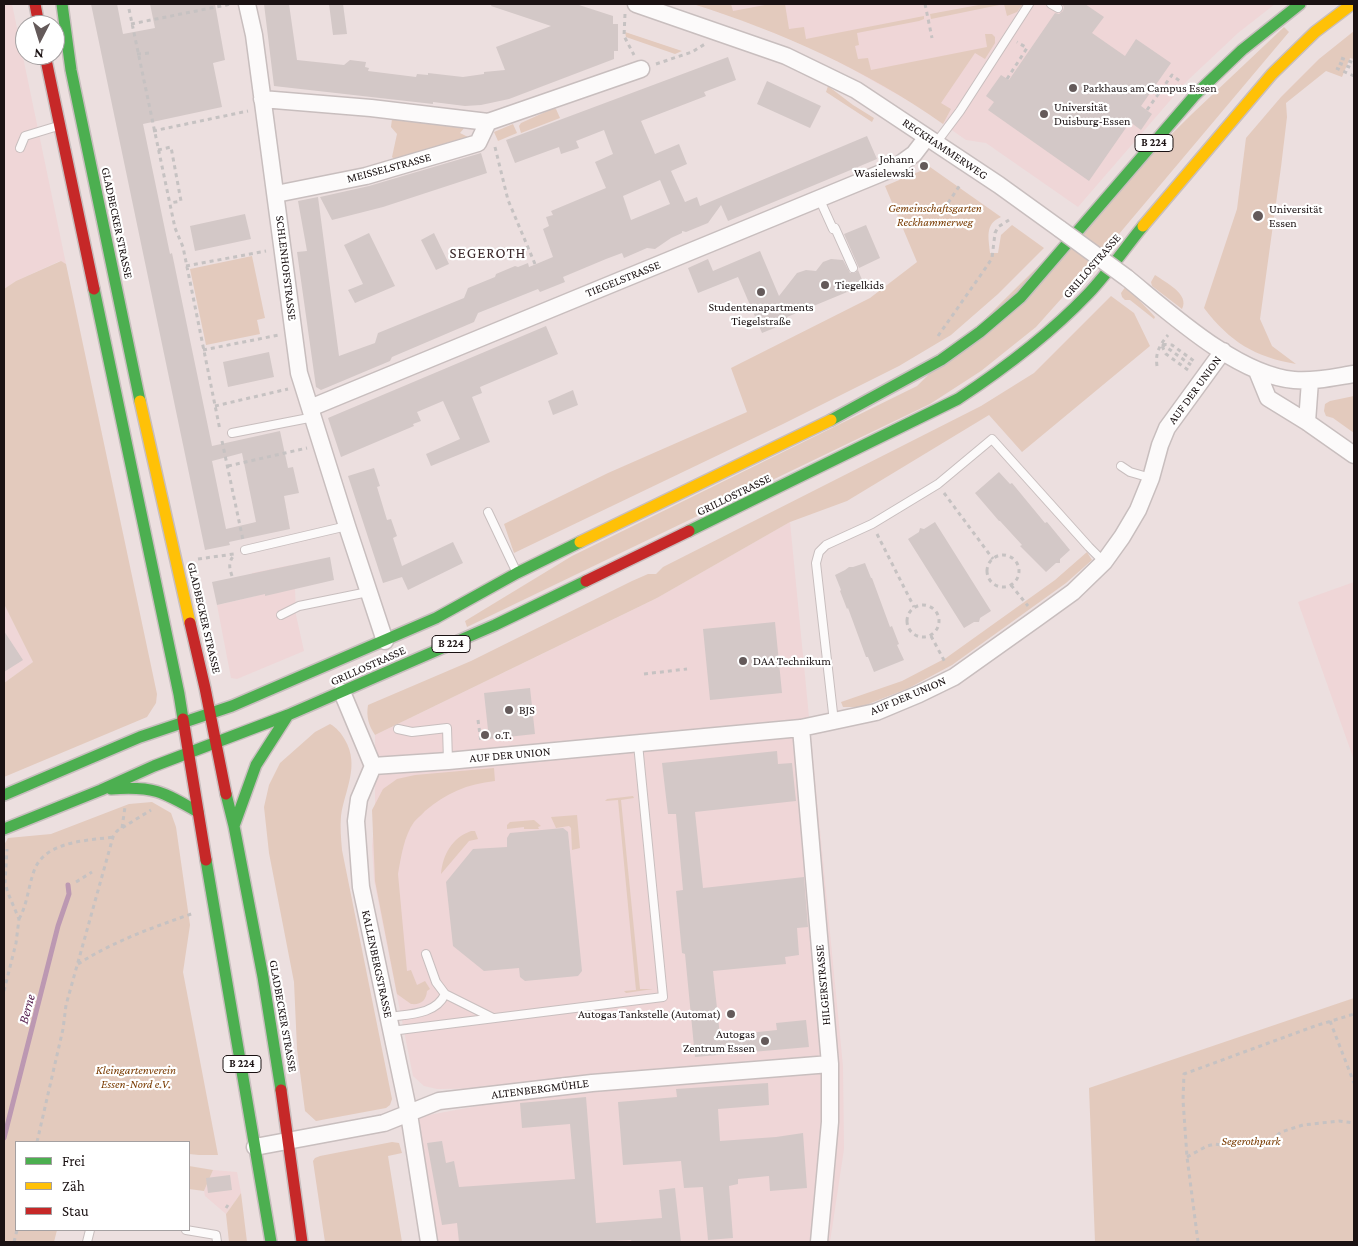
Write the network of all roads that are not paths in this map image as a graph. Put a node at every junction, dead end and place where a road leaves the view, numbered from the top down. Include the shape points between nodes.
1 (62, 4) edge
2 (247, 4) edge
3 (1029, 4) edge
4 (1300, 4) edge
5 (1352, 4) edge
6 (631, 7) edge
7 (47, 65) edge
8 (641, 69) road end
9 (262, 104) junction
10 (488, 122) junction
11 (60, 126) junction
12 (931, 140) junction
13 (20, 148) dead end
14 (276, 194) junction
15 (819, 198) junction
16 (853, 268) dead end
17 (1222, 351) junction
18 (1257, 371) junction
19 (1354, 374) edge
20 (1310, 380) junction
21 (312, 412) junction
22 (1307, 422) junction
23 (232, 433) dead end
24 (1354, 455) edge
25 (1121, 466) dead end
26 (1151, 478) junction
27 (488, 512) dead end
28 (347, 526) junction
29 (245, 550) road end
30 (1104, 562) junction
31 (517, 572) junction
32 (368, 592) junction
33 (281, 615) dead end
34 (385, 641) junction
35 (342, 692) junction
36 (210, 714) junction
37 (288, 714) junction
38 (834, 722) junction
39 (183, 723) junction
40 (801, 728) junction
41 (398, 730) dead end
42 (216, 743) junction
43 (638, 744) junction
44 (187, 753) junction
45 (448, 761) junction
46 (373, 766) junction
47 (101, 790) junction
48 (4, 795) edge
49 (198, 812) junction
50 (234, 826) junction
51 (4, 829) edge
52 (426, 954) dead end
53 (445, 994) junction
54 (492, 1018) junction
55 (390, 1024) junction
56 (830, 1064) junction
57 (409, 1114) junction
58 (288, 1140) junction
59 (255, 1146) junction
60 (190, 1231) edge
61 (217, 1242) edge
62 (271, 1242) edge
63 (302, 1242) edge
64 (429, 1242) edge
65 (820, 1242) edge

1 - 36 main road, GLADBECKER STRASSE via 71,70 92,171
2 - 9 street, SCHLENHOFSTRASSE
3 - 12 lane via 960,112
4 - 31 main road, GRILLOSTRASSE / B 224 via 1242,50 1195,95 1021,297 980,332 941,360 847,412
5 - 35 main road, GRILLOSTRASSE / B 224 via 1315,32 1272,74 1089,294 1045,336 999,372 958,399 867,445 494,625
6 - 12 street, RECKHAMMERWEG via 709,28 786,56 856,90
7 - 11 main road
8 - 10 street
9 - 10 street via 371,108
9 - 14 street, SCHLENHOFSTRASSE
10 - 14 street, MEISSELSTRASSE via 478,143 366,176
11 - 13 lane via 25,136
11 - 39 main road via 134,471
12 - 15 street, TIEGELSTRASSE via 896,167
12 - 17 street, RECKHAMMERWEG, bridge via 1060,229
14 - 21 street, SCHLENHOFSTRASSE via 302,386
15 - 16 lane
15 - 21 street, TIEGELSTRASSE
17 - 18 street, RECKHAMMERWEG
17 - 26 street, AUF DER UNION via 1167,428
18 - 20 street, RECKHAMMERWEG via 1293,380
18 - 22 street via 1268,398
19 - 20 street, RECKHAMMERWEG
20 - 22 street
21 - 23 lane
21 - 28 street, SCHLENHOFSTRASSE
22 - 24 street
25 - 26 lane
26 - 30 street, AUF DER UNION via 1138,510
27 - 31 lane
28 - 29 lane
28 - 32 street, SCHLENHOFSTRASSE
30 - 38 street, AUF DER UNION via 1073,592 954,677 876,712
30 - 38 lane via 992,439 938,484 872,524 826,545 819,552 816,563
31 - 34 main road, GRILLOSTRASSE / B 224 via 436,618
32 - 33 lane via 299,606
32 - 34 street, SCHLENHOFSTRASSE
34 - 36 main road, GRILLOSTRASSE / B 224
35 - 37 main road, GRILLOSTRASSE / B 224
35 - 46 street
36 - 39 main road, GRILLOSTRASSE / B 224
36 - 42 main road, GLADBECKER STRASSE / B 224
37 - 42 main road, GRILLOSTRASSE / B 224
37 - 50 main road via 256,766
38 - 40 street, AUF DER UNION
39 - 44 main road, B 224
39 - 48 main road, GRILLOSTRASSE via 140,737
40 - 43 street, AUF DER UNION
40 - 56 street, HILGERSTRASSE
41 - 45 lane via 418,732 447,728
42 - 44 main road, GRILLOSTRASSE / B 224
42 - 50 main road, GLADBECKER STRASSE / B 224
43 - 45 street, AUF DER UNION
43 - 54 lane via 663,997
44 - 47 main road, GRILLOSTRASSE
44 - 49 main road, B 224
45 - 46 street, AUF DER UNION
46 - 55 street, KALLENBERGSTRASSE via 359,799 356,842 361,887
47 - 49 main road via 156,790
47 - 51 main road, GRILLOSTRASSE
49 - 59 main road, B 224
50 - 58 main road, GLADBECKER STRASSE / B 224 via 263,977
52 - 53 lane via 436,982
53 - 54 lane
53 - 55 lane via 433,1008
54 - 55 lane
55 - 57 street, KALLENBERGSTRASSE
56 - 57 street, ALTENBERGMÜHLE via 592,1083 439,1101
56 - 65 street, HILGERSTRASSE via 830,1122
57 - 58 street, ALTENBERGMÜHLE via 384,1123
57 - 64 street, KALLENBERGSTRASSE
58 - 59 street, ALTENBERGMÜHLE
58 - 63 main road, GLADBECKER STRASSE / B 224
59 - 62 main road, B 224
60 - 61 lane via 216,1236

